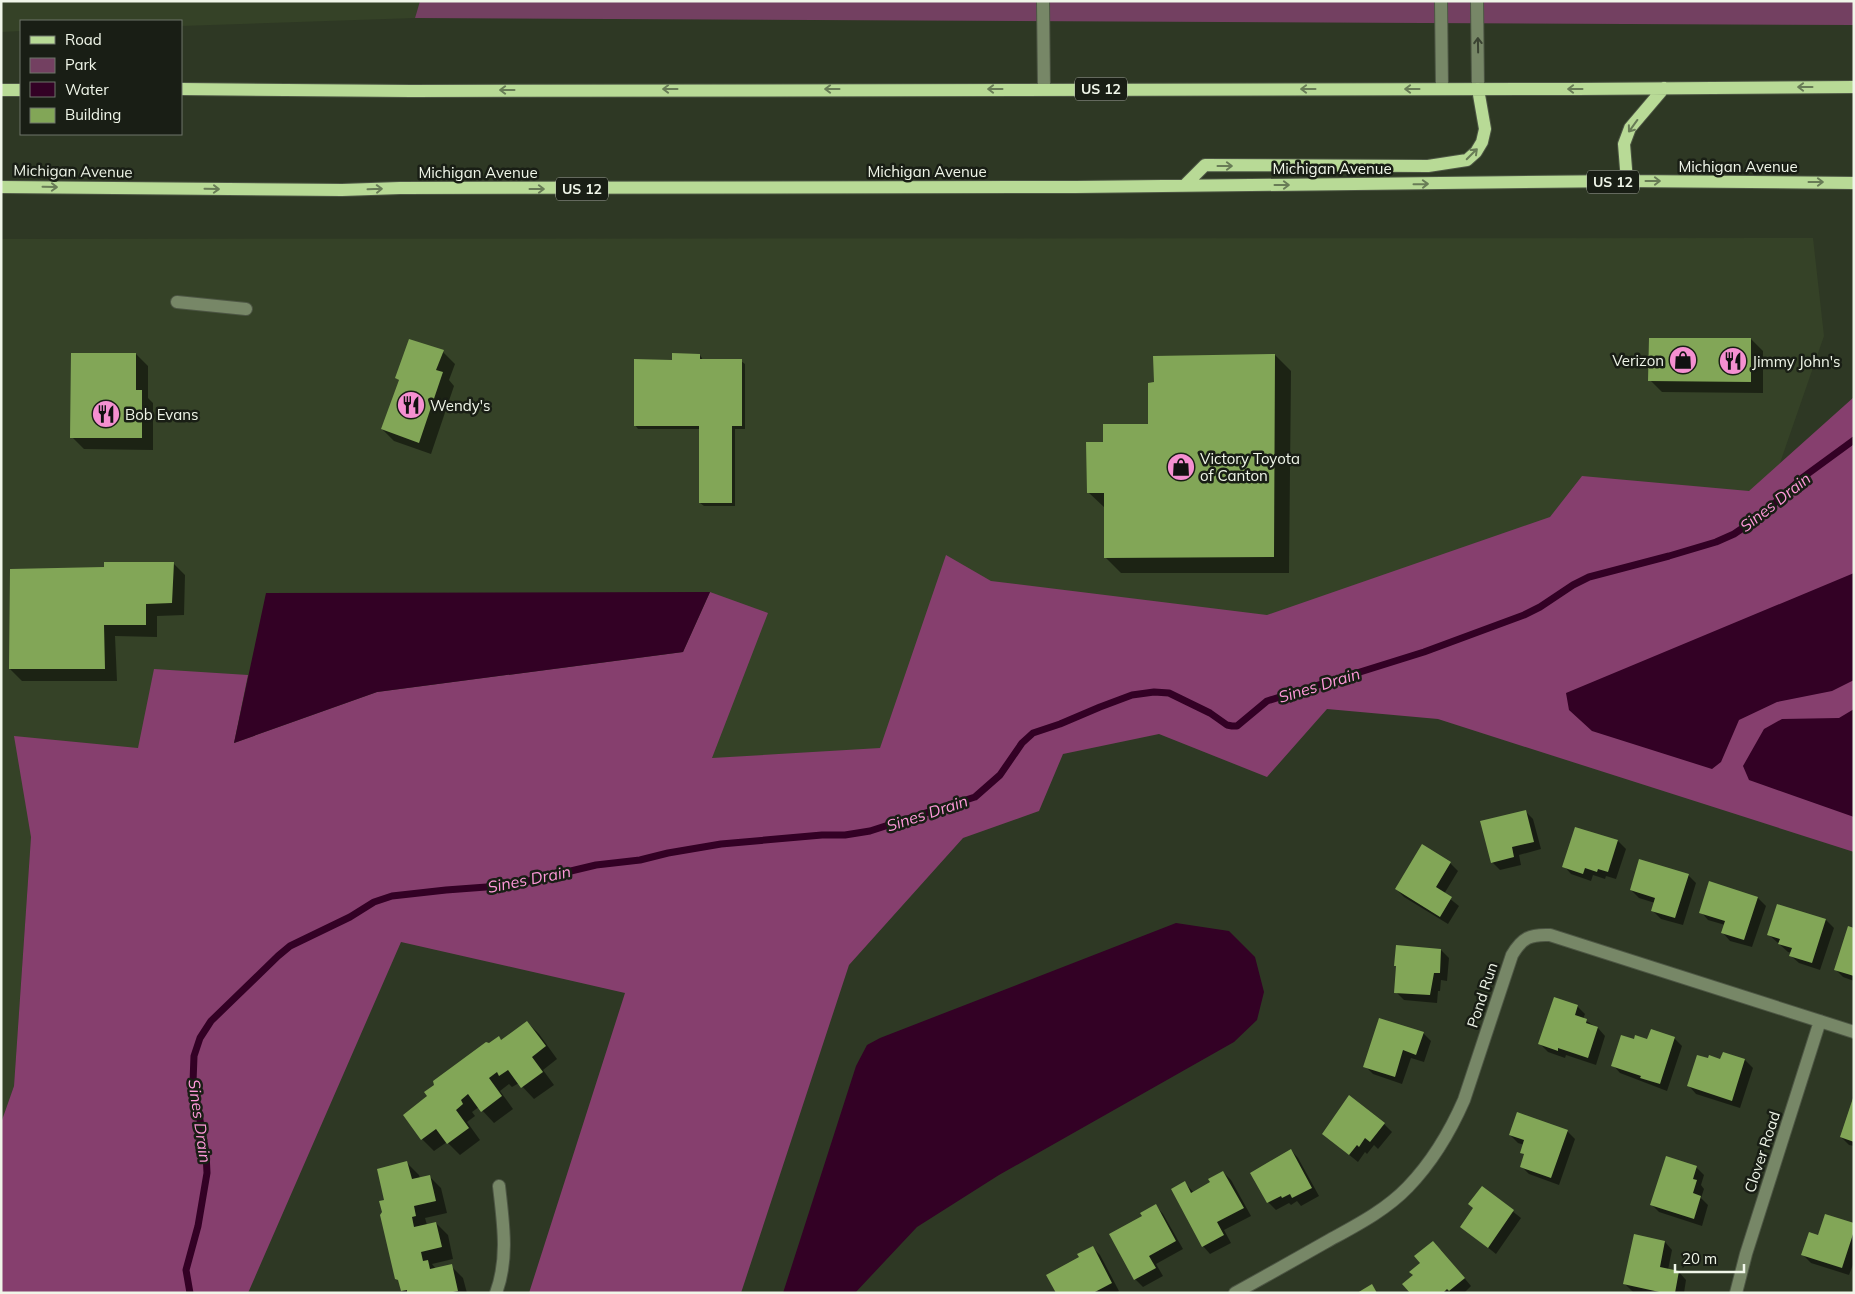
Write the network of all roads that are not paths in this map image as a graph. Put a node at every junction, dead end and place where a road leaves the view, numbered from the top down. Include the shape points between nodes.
1 (1043, 1) edge
2 (1441, 1) edge
3 (1477, 1) edge
4 (1854, 87) edge
5 (1664, 88) junction
6 (182, 89) edge
7 (1044, 89) junction
8 (1442, 89) junction
9 (1478, 89) junction
10 (1, 90) edge
11 (20, 90) edge
12 (1627, 181) junction
13 (1854, 183) edge
14 (1185, 185) junction
15 (1, 187) edge
16 (178, 302) dead end
17 (246, 309) dead end
18 (1820, 1021) junction
19 (1854, 1032) edge
20 (499, 1186) dead end
21 (496, 1293) edge
22 (1235, 1293) edge
23 (1736, 1293) edge

1 - 7 street
2 - 8 street
9 -> 3 street
4 -> 5 main road, US 12
5 -> 9 main road, US 12
5 -> 12 main road via 1630,128 1624,144
7 -> 6 main road, US 12
8 -> 7 main road, US 12
8 - 9 main road, US 12
14 -> 9 main road via 1204,166 1428,166 1467,160 1482,142 1485,128
10 - 11 main road
12 -> 13 main road, Michigan Avenue / US 12
14 -> 12 main road, Michigan Avenue / US 12
15 -> 14 main road, Michigan Avenue / US 12 via 342,190
16 - 17 street
18 - 19 street, Pond Run
18 - 22 street, Pond Run via 1550,935 1525,939 1512,955 1455,1122 1434,1156 1408,1187 1384,1208
18 - 23 street, Clover Road
20 - 21 street via 504,1250

